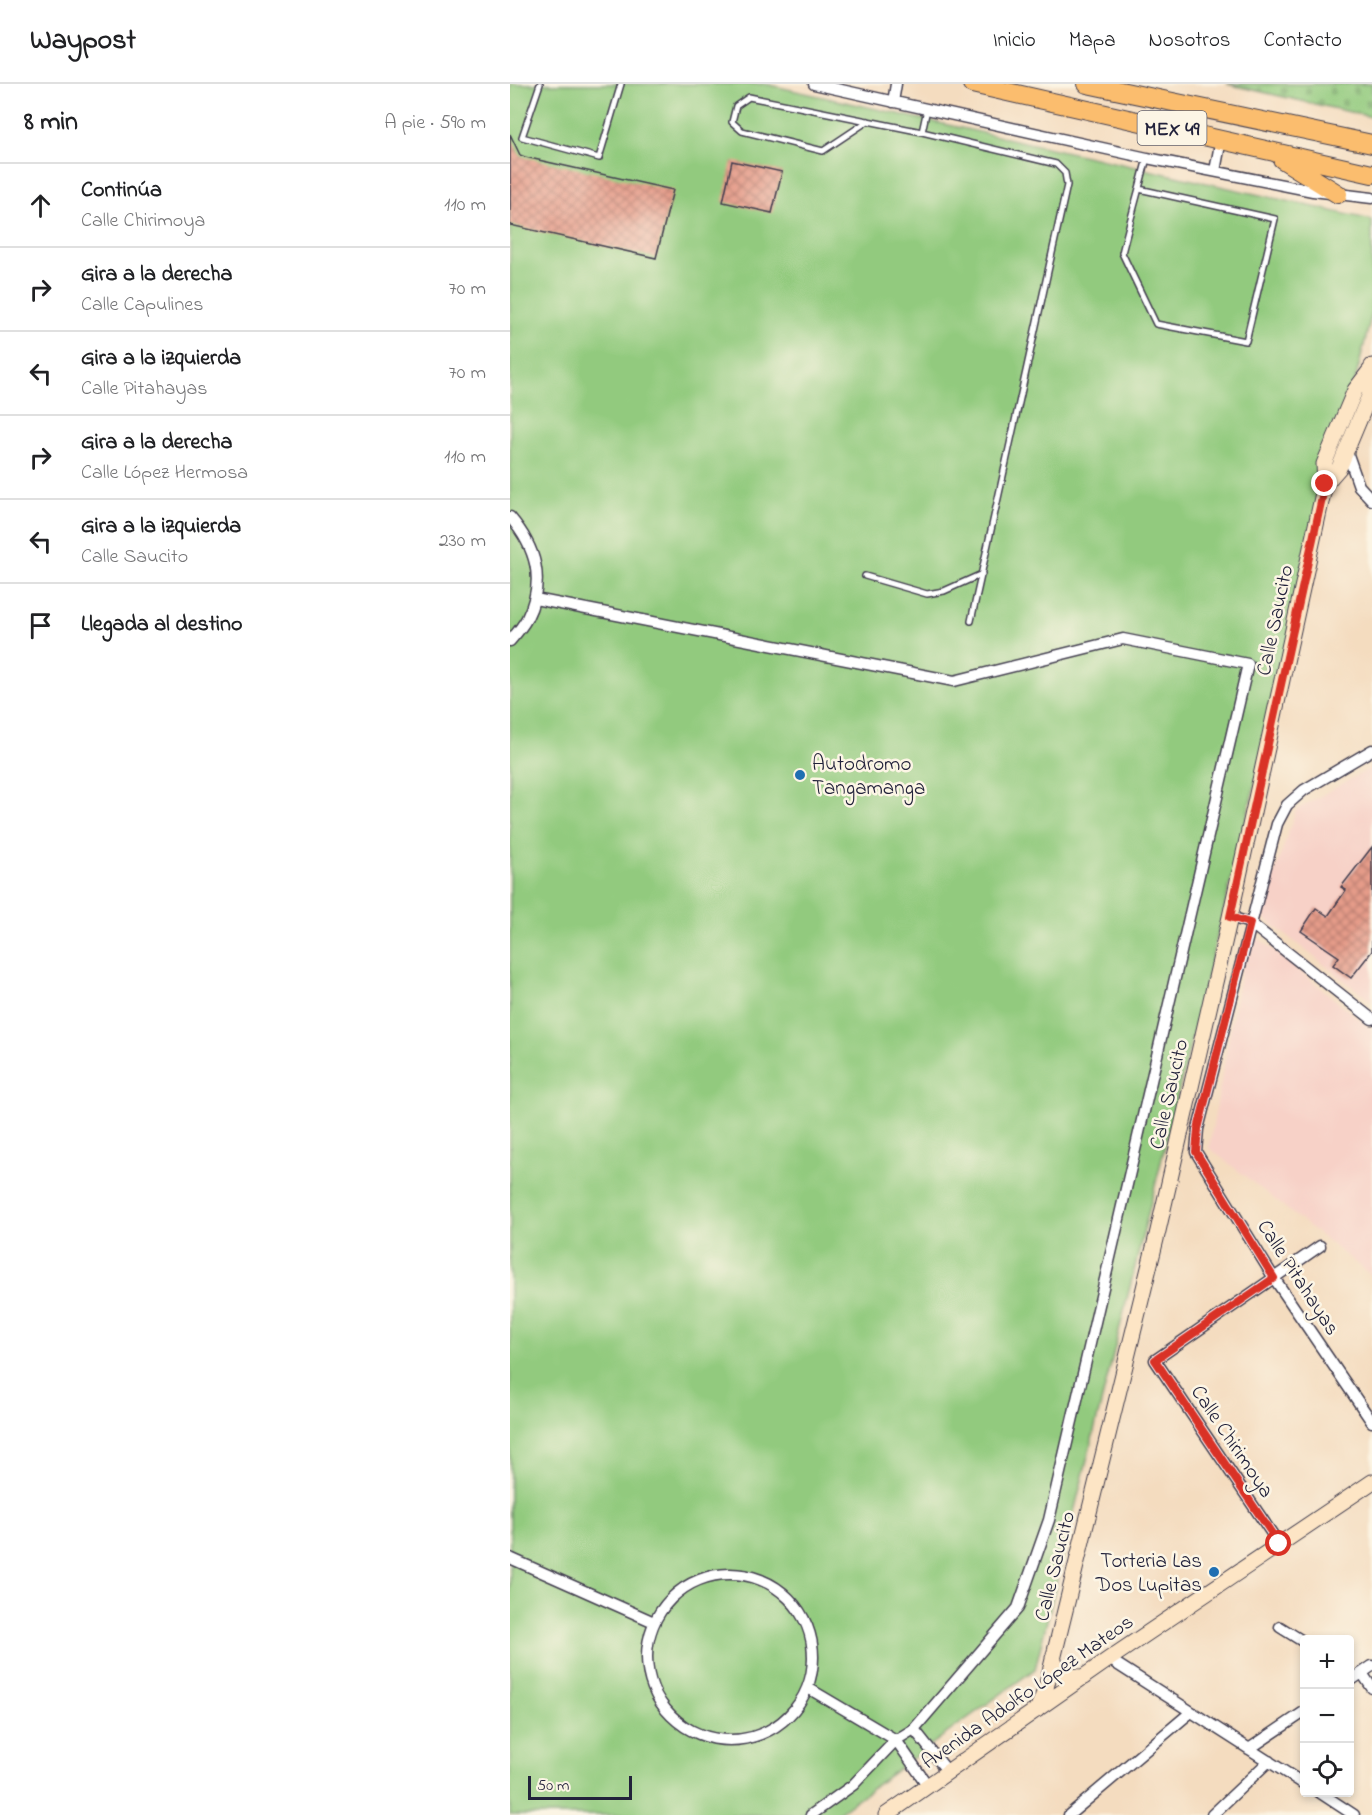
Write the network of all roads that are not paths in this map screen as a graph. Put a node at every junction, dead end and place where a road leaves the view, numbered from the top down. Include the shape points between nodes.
1 (540, 84) edge
2 (621, 84) edge
3 (814, 84) edge
4 (896, 84) edge
5 (972, 84) edge
6 (1087, 84) edge
7 (893, 102) junction
8 (927, 109) junction
9 (868, 121) junction
10 (1313, 131) junction
11 (922, 132) junction
12 (1221, 139) junction
13 (1372, 144) edge
14 (1270, 151) junction
15 (1372, 152) edge
16 (1147, 158) junction
17 (1215, 171) junction
18 (1372, 174) edge
19 (1139, 189) junction
20 (1338, 194) junction
21 (1372, 198) edge
22 (1372, 367) edge
23 (1342, 422) junction
24 (1346, 450) junction
25 (1325, 484) junction
26 (1372, 500) edge
27 (510, 517) edge
28 (982, 574) junction
29 (865, 576) dead end
30 (535, 599) junction
31 (971, 621) dead end
32 (510, 641) edge
33 (1372, 750) edge
34 (1230, 917) junction
35 (1250, 923) junction
36 (1372, 1019) edge
37 (1320, 1246) dead end
38 (1274, 1278) junction
39 (1372, 1422) edge
40 (1372, 1482) edge
41 (1279, 1544) junction
42 (510, 1558) edge
43 (654, 1622) junction
44 (1280, 1627) dead end
45 (1300, 1639) edge
46 (1053, 1658) junction
47 (1109, 1659) junction
48 (1372, 1666) edge
49 (1362, 1673) junction
50 (1084, 1677) junction
51 (1354, 1679) edge
52 (808, 1688) junction
53 (1372, 1688) edge
54 (1037, 1710) junction
55 (1191, 1712) junction
56 (1300, 1715) edge
57 (914, 1729) junction
58 (896, 1740) junction
59 (1249, 1749) junction
60 (1269, 1761) junction
61 (948, 1772) junction
62 (1300, 1781) edge
63 (928, 1786) junction
64 (1327, 1797) edge
65 (811, 1815) edge
66 (886, 1815) edge
67 (1069, 1815) edge
68 (1212, 1815) edge
69 (1354, 1815) edge

1 - 2 lane via 522,136 599,159
3 - 7 street
4 - 7 street
5 - 12 main road, MEX 49
6 - 10 main road, MEX 49
7 - 8 street
8 - 11 lane
8 - 16 street
9 - 9 lane via 823,151 742,131 732,122 736,106 749,97
9 - 11 lane
10 - 13 main road, MEX 49
10 - 15 main road via 1343,145
11 - 28 lane via 1056,164 1065,173 1067,185
12 - 14 main road, MEX 49
12 - 17 street
14 - 18 main road, MEX 49
14 - 20 main road
16 - 17 street
16 - 19 lane
17 - 20 street
19 - 19 lane via 1122,253 1156,324 1246,341 1275,219
20 - 21 street
22 - 23 street, Calle Saucito via 1355,390
22 - 24 street, Calle Saucito via 1370,394
23 - 24 street
23 - 25 street, Calle Saucito via 1324,464
24 - 25 street, Calle Saucito via 1339,468
24 - 26 street via 1359,486
25 - 34 street, Calle Saucito
27 - 30 street via 524,533 534,554
28 - 29 lane via 927,594
28 - 31 lane
30 - 32 street via 526,620
30 - 57 street via 954,681 1123,639 1248,664 1048,1520 1018,1608
33 - 35 street via 1304,790 1287,805 1277,824
34 - 35 street
34 - 46 street, Calle Saucito
35 - 36 street
35 - 38 street, Calle Pitahayas via 1198,1129 1196,1152
37 - 38 street
38 - 39 street, Calle Pitahayas
38 - 41 street, Calle Chirimoya via 1155,1360
40 - 41 street, Avenida Adolfo López Mateos
41 - 47 street, Avenida Adolfo López Mateos
42 - 43 street
43 - 52 street via 671,1598 695,1581 724,1574 753,1576 780,1589 806,1618 814,1647 813,1676
43 - 52 street via 646,1657 651,1686 665,1712 688,1730 715,1740 745,1741 782,1724 802,1703
44 - 45 street
46 - 50 street via 1062,1674
46 - 54 street, Calle Saucito
47 - 50 street, Avenida Adolfo López Mateos
47 - 55 street
48 - 49 street
49 - 51 street
49 - 53 street
50 - 54 street, Avenida Adolfo López Mateos
52 - 58 street
54 - 61 street, Avenida Adolfo López Mateos
55 - 59 street
55 - 67 street
56 - 59 street
57 - 58 street
57 - 61 street
58 - 63 street
58 - 65 street via 853,1785
59 - 60 street
60 - 62 street
60 - 68 street
61 - 63 street, Avenida Adolfo López Mateos
63 - 66 street, Avenida Adolfo López Mateos
64 - 69 street

